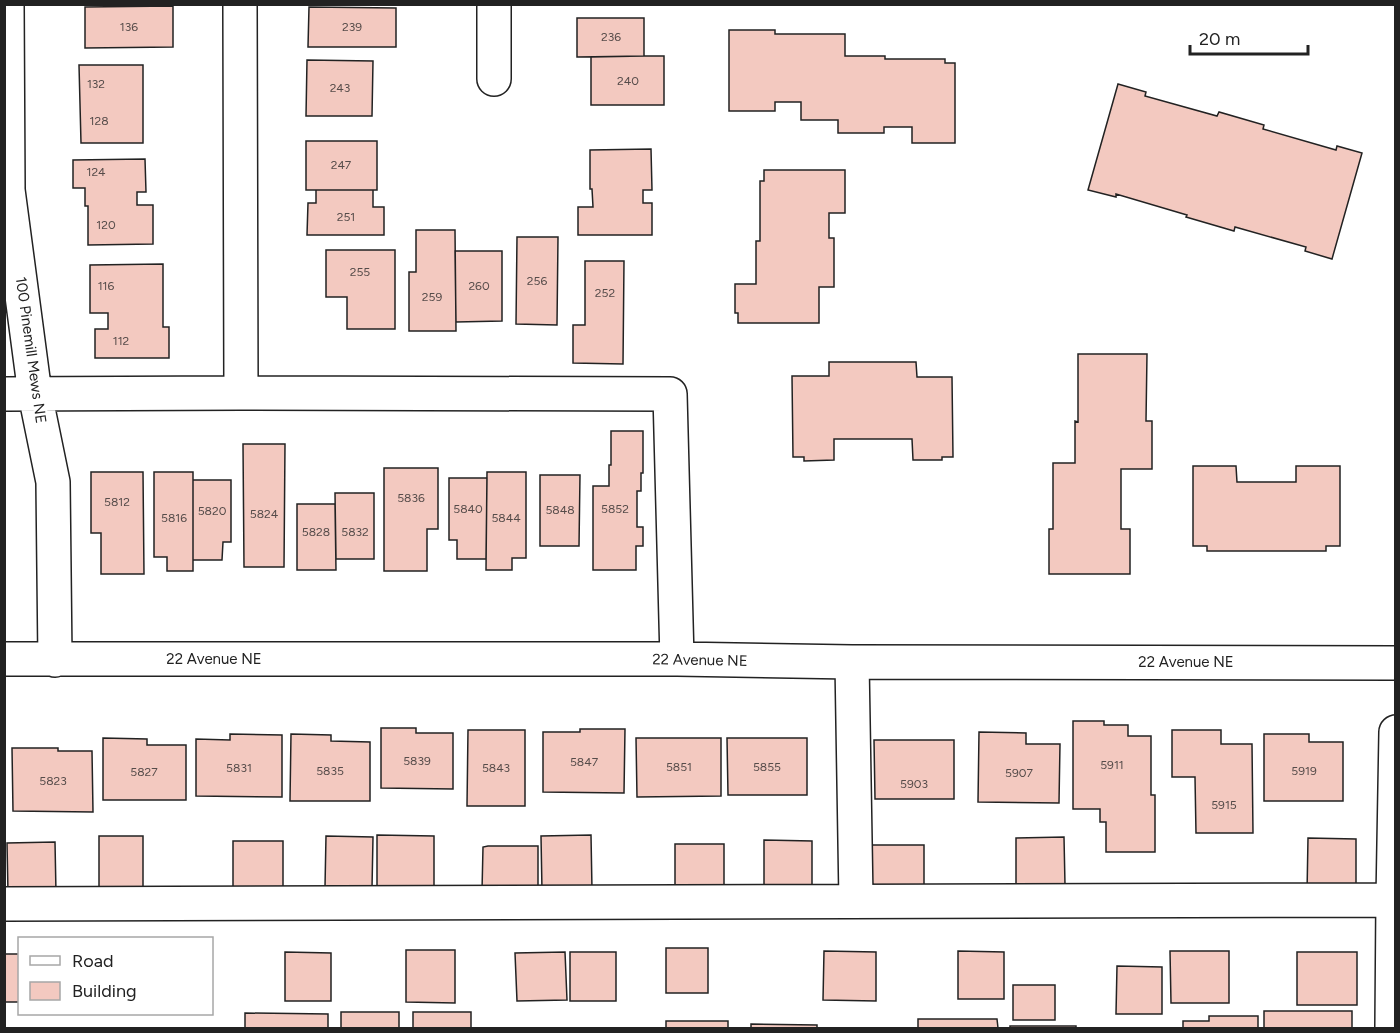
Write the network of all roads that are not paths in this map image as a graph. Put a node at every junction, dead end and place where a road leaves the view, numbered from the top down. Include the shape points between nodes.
1 (7, 4) edge
2 (240, 4) edge
3 (494, 4) edge
4 (494, 79) dead end
5 (241, 393) junction
6 (20, 394) edge
7 (4, 659) edge
8 (677, 659) junction
9 (55, 660) junction
10 (852, 662) junction
11 (1395, 663) edge
12 (1395, 732) edge
13 (856, 900) junction
14 (1393, 900) junction
15 (4, 904) edge
16 (1392, 1029) edge

1 - 6 street, 100 Pinemill Mews NE via 8,190
2 - 5 street
3 - 4 street
5 - 6 street
5 - 8 street via 670,394
6 - 9 street, 100 Pinemill Mews NE via 52,482
7 - 9 street, 22 Avenue NE
8 - 9 street, 22 Avenue NE
8 - 10 street, 22 Avenue NE
10 - 11 street, 22 Avenue NE
10 - 13 street
12 - 14 street
13 - 14 street
13 - 15 street
14 - 16 street

